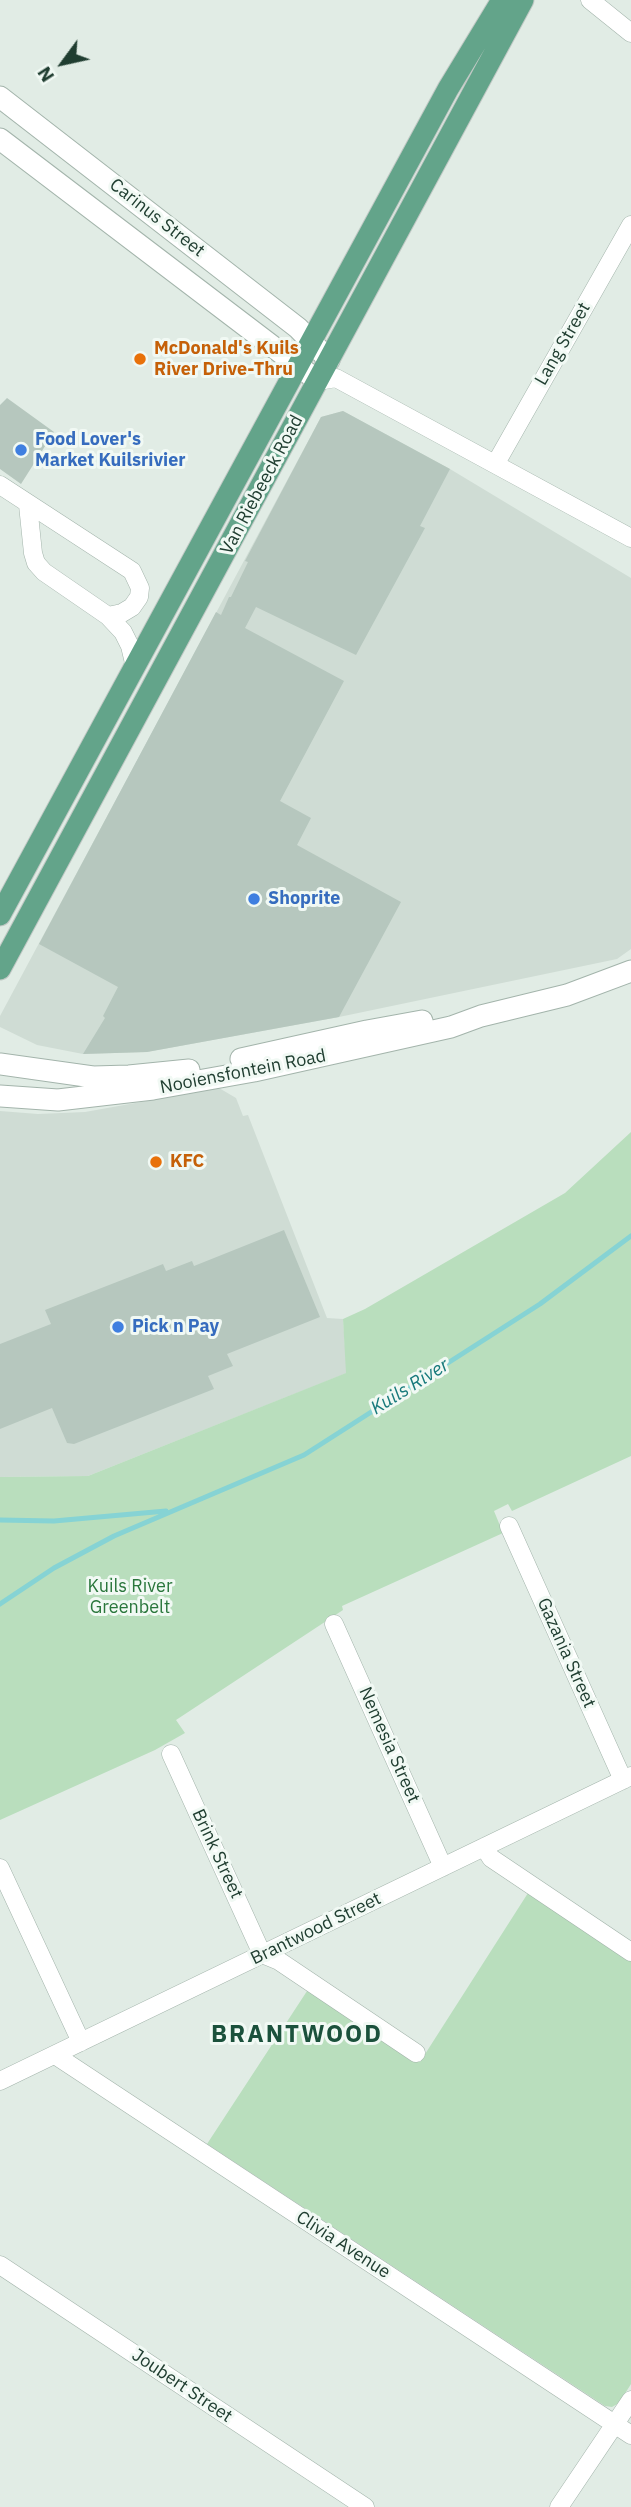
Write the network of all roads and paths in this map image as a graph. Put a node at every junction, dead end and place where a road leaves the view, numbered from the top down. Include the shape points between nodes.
1 (502, 0) edge
2 (523, 0) edge
3 (590, 0) edge
4 (631, 33) edge
5 (0, 97) edge
6 (0, 139) edge
7 (631, 225) edge
8 (311, 341) junction
9 (297, 366) junction
10 (328, 373) junction
11 (496, 463) junction
12 (0, 485) edge
13 (28, 505) junction
14 (631, 538) edge
15 (108, 616) junction
16 (135, 667) junction
17 (0, 915) edge
18 (0, 969) edge
19 (631, 971) edge
20 (481, 1016) junction
21 (0, 1064) edge
22 (0, 1096) edge
23 (509, 1526) dead end
24 (334, 1623) dead end
25 (171, 1755) dead end
26 (627, 1778) edge
27 (484, 1847) junction
28 (443, 1867) junction
29 (0, 1868) edge
30 (631, 1952) edge
31 (262, 1954) junction
32 (81, 2042) junction
33 (416, 2053) dead end
34 (55, 2055) junction
35 (0, 2081) edge
36 (0, 2265) edge
37 (631, 2400) edge
38 (615, 2424) junction
39 (631, 2435) edge
40 (365, 2507) edge
41 (559, 2507) edge

1 - 8 main road, Van Riebeeck Road via 448,89
2 - 10 main road, Van Riebeeck Road
3 - 4 street
5 - 8 street, Carinus Street
6 - 9 street, Carinus Street
7 - 11 street, Lang Street
8 - 9 main road, Van Riebeeck Road
8 - 10 street, Carinus Street
9 - 10 street, Carinus Street
9 - 16 main road, Van Riebeeck Road
10 - 11 street
10 - 18 main road, Van Riebeeck Road
11 - 14 street
12 - 13 street
13 - 15 street via 36,563
13 - 15 street via 132,571 139,597 122,614
15 - 16 street via 123,632
16 - 17 main road, Van Riebeeck Road
19 - 20 street, Nooiensfontein Road via 567,995
20 - 21 street, Nooiensfontein Road via 367,1031 177,1072 93,1077
20 - 22 street, Nooiensfontein Road via 374,1046 153,1089 58,1100
23 - 26 street, Gazania Street
24 - 28 street, Nemesia Street
25 - 31 street, Brink Street
26 - 27 street, Brantwood Street
27 - 28 street, Brantwood Street
27 - 30 street via 491,1858
28 - 31 street, Brantwood Street
29 - 32 street
31 - 32 street, Brantwood Street
31 - 33 street
32 - 34 street, Brantwood Street
34 - 35 street, Brantwood Street
34 - 38 street, Clivia Avenue
36 - 40 street, Joubert Street
37 - 38 street
38 - 39 street, Clivia Avenue
38 - 41 street

